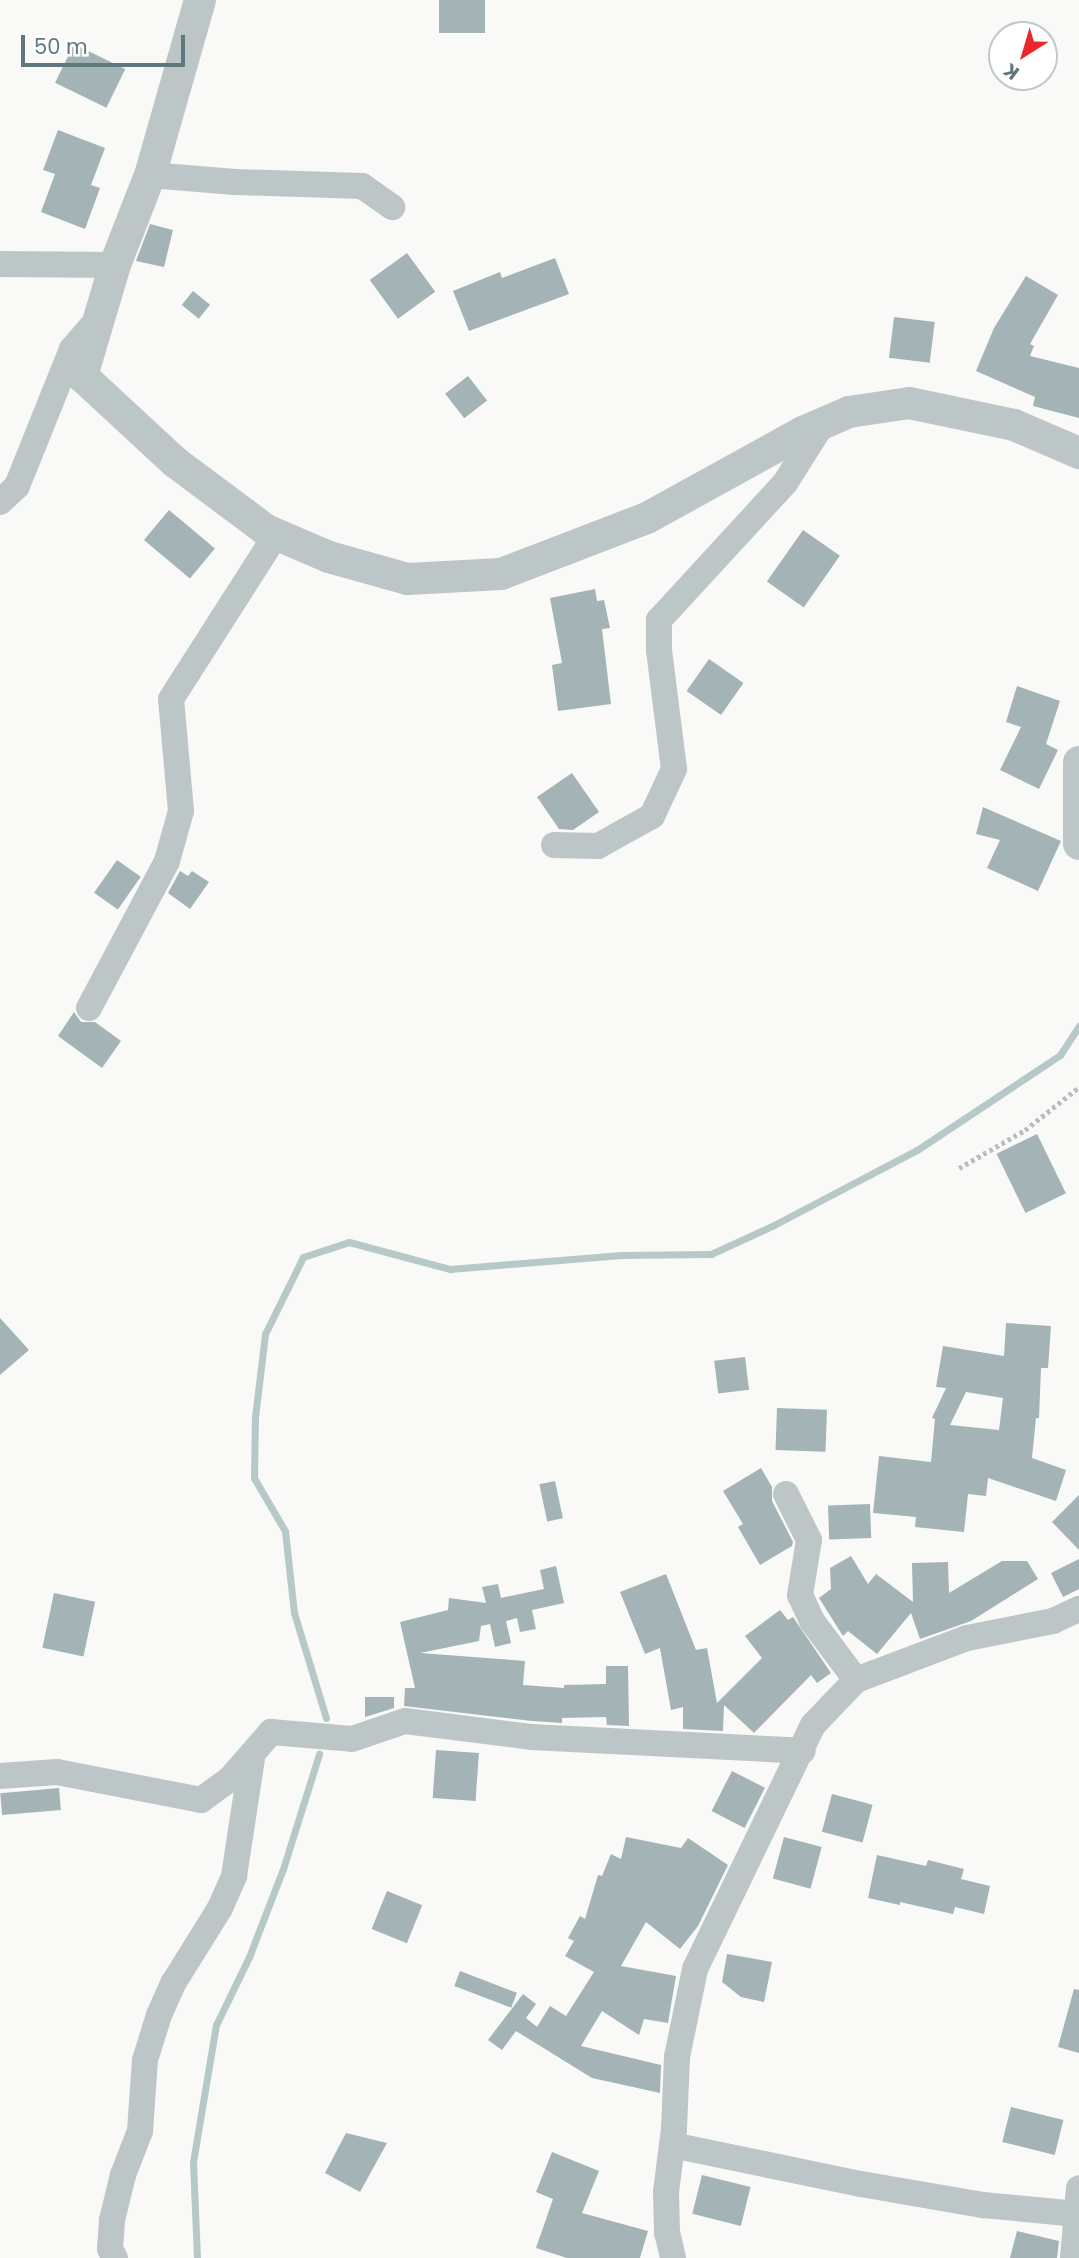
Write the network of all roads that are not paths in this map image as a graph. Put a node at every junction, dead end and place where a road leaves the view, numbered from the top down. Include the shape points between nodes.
1 (200, 0) edge
2 (150, 175) junction
3 (392, 207) dead end
4 (0, 264) edge
5 (115, 265) junction
6 (95, 323) junction
7 (823, 423) junction
8 (1079, 453) edge
9 (0, 502) edge
10 (276, 535) junction
11 (1079, 762) edge
12 (1079, 844) edge
13 (554, 845) dead end
14 (89, 1008) dead end
15 (786, 1494) dead end
16 (1079, 1609) edge
17 (856, 1680) junction
18 (803, 1751) junction
19 (252, 1758) junction
20 (0, 1776) edge
21 (672, 2146) junction
22 (1079, 2188) edge
23 (1078, 2214) edge
24 (115, 2258) edge
25 (673, 2258) edge
26 (1073, 2258) edge

1 - 2 street
2 - 3 street via 362,186
2 - 5 street
4 - 5 street
5 - 6 street
6 - 9 street via 72,349 17,486
6 - 10 street via 82,376 175,462
7 - 8 street via 849,412 909,403 1014,425
7 - 10 street via 647,518 501,574 408,579 329,557
7 - 13 street via 785,483 659,620 674,769 652,816 598,846
10 - 14 street via 171,699 181,811 166,861
11 - 12 street
15 - 17 street via 809,1540 800,1595 812,1620
16 - 17 street via 1053,1621 967,1638
17 - 18 street via 813,1725
18 - 19 street via 531,1737 405,1721 352,1738 271,1732
18 - 21 street via 695,1969 677,2057
19 - 20 street via 201,1800 57,1772
19 - 24 street via 234,1876 220,1908 174,1982 145,2060 139,2131 111,2220 110,2249
21 - 23 street via 942,2198
21 - 25 street via 666,2192
22 - 23 street
23 - 26 street

